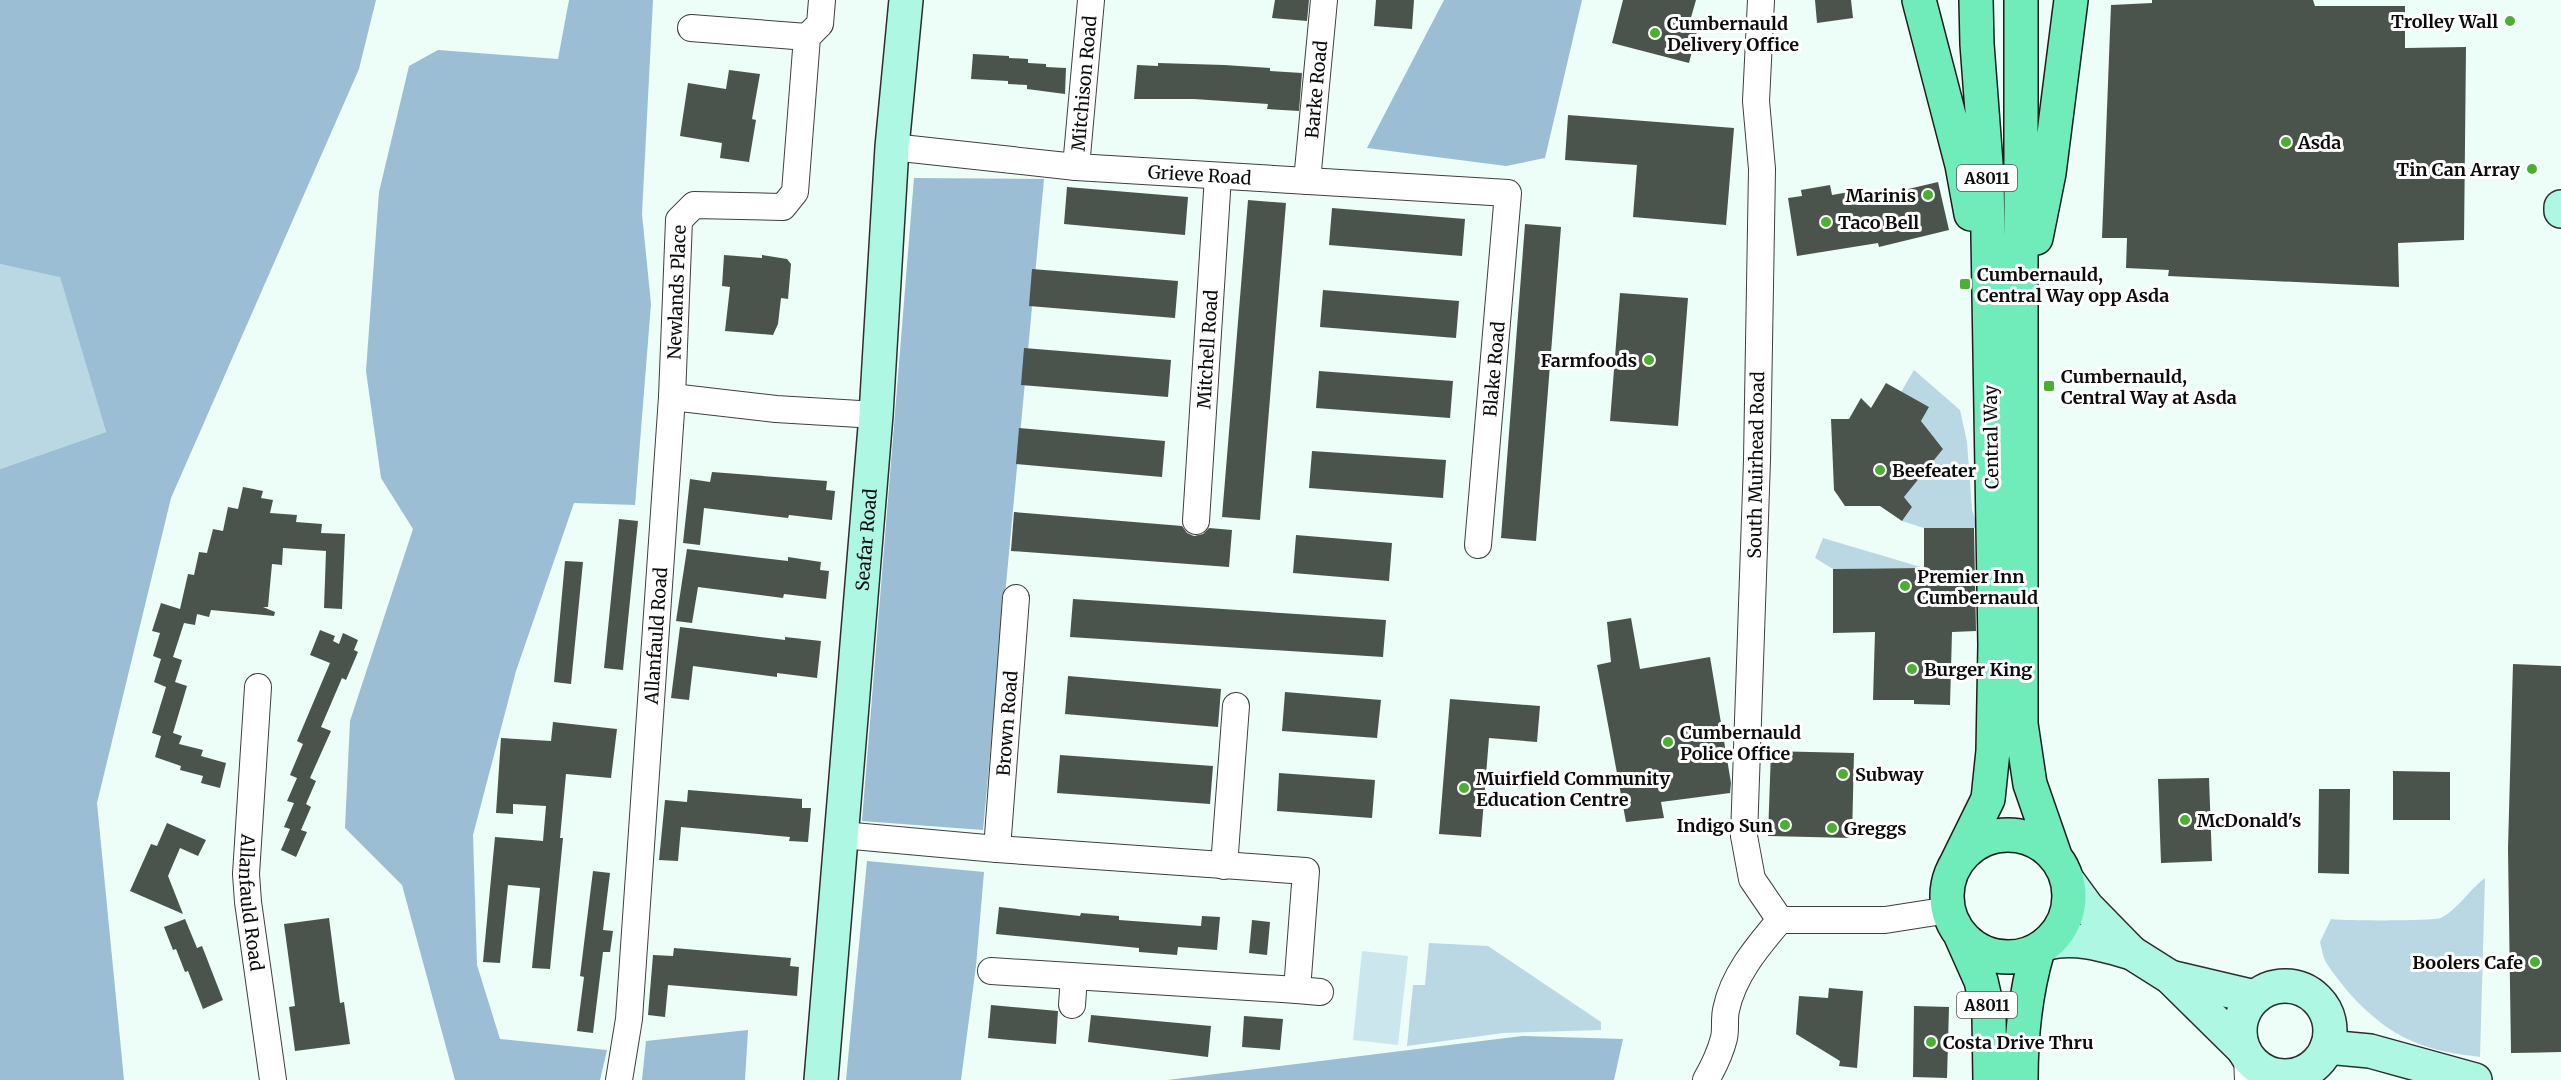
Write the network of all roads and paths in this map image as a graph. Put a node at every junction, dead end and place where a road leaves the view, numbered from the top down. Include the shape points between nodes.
1 (822, 0) edge
2 (906, 0) edge
3 (1091, 0) edge
4 (1324, 0) edge
5 (1761, 0) edge
6 (1919, 0) edge
7 (2021, 0) edge
8 (2071, 0) edge
9 (1976, 1) edge
10 (691, 28) dead end
11 (807, 37) junction
12 (892, 147) junction
13 (1076, 167) junction
14 (1218, 176) junction
15 (1307, 181) junction
16 (1508, 193) joint
17 (2022, 310) junction
18 (1989, 313) junction
19 (672, 397) junction
20 (876, 415) junction
21 (1196, 521) dead end
22 (1478, 545) dead end
23 (1016, 598) dead end
24 (258, 687) dead end
25 (1236, 706) dead end
26 (842, 835) junction
27 (997, 849) junction
28 (1224, 866) junction
29 (1954, 867) junction
30 (2061, 869) junction
31 (1780, 920) junction
32 (1955, 922) junction
33 (2042, 946) junction
34 (2132, 953) junction
35 (991, 971) dead end
36 (1074, 976) junction
37 (2170, 977) junction
38 (2255, 997) junction
39 (1072, 1005) dead end
40 (2246, 1062) edge
41 (2311, 1065) edge
42 (273, 1080) edge
43 (619, 1080) edge
44 (821, 1080) edge
45 (1706, 1080) edge
46 (1990, 1080) edge
47 (2021, 1080) edge
48 (2475, 1080) edge

1 - 11 street, Newlands Place via 820,24
2 - 12 street, Seafar Road
3 - 13 street, Mitchison Road
4 - 15 street, Barke Road
5 - 31 street, South Muirhead Road via 1756,101 1762,169 1758,460 1744,836 1752,879
6 - 18 main road via 1962,165
7 - 17 main road, Central Way / A8011
8 - 17 main road via 2049,173
9 - 18 main road, Central Way / A8011 via 1987,177
10 - 11 street
11 - 19 street, Newlands Place via 795,192 783,207 694,205 679,220
12 - 13 street, Grieve Road
12 - 20 street, Seafar Road
13 - 14 street, Grieve Road
14 - 15 street, Grieve Road
14 - 21 street, Mitchell Road
15 - 16 street, Grieve Road
16 - 22 street, Blake Road
17 - 30 main road, Central Way / A8011 via 2021,724 2030,784
18 - 29 main road, Central Way / A8011 via 1995,645 1992,769 1988,799
19 - 20 street
19 - 43 street, Allanfauld Road via 629,1019
20 - 26 street, Seafar Road
23 - 27 street, Brown Road
24 - 42 street, Allanfauld Road via 246,874
25 - 28 street
26 - 27 street
26 - 44 street, Seafar Road
27 - 28 street
28 - 36 street via 1306,871 1308,991
29 - 30 main road via 1968,850 1987,838 2008,835 2029,838 2048,849
29 - 32 main road via 1947,892
30 - 33 main road via 2069,895 2064,922
30 - 34 street via 2087,907
31 - 32 street
31 - 45 street via 1750,956 1726,1009 1717,1062
32 - 33 main road via 1969,943 1990,954 2014,957
32 - 46 main road, A8011 via 1981,981 1989,1016
33 - 34 street via 2062,939
33 - 47 main road, A8011 via 2031,972 2021,1031
34 - 37 street
35 - 36 street
36 - 39 street
37 - 38 street
37 - 40 street
38 - 40 street via 2247,1005 2240,1027
38 - 41 street via 2276,986 2290,986 2316,998 2329,1021
40 - 41 street via 2269,1074 2283,1076 2296,1075
41 - 48 street via 2370,1051

